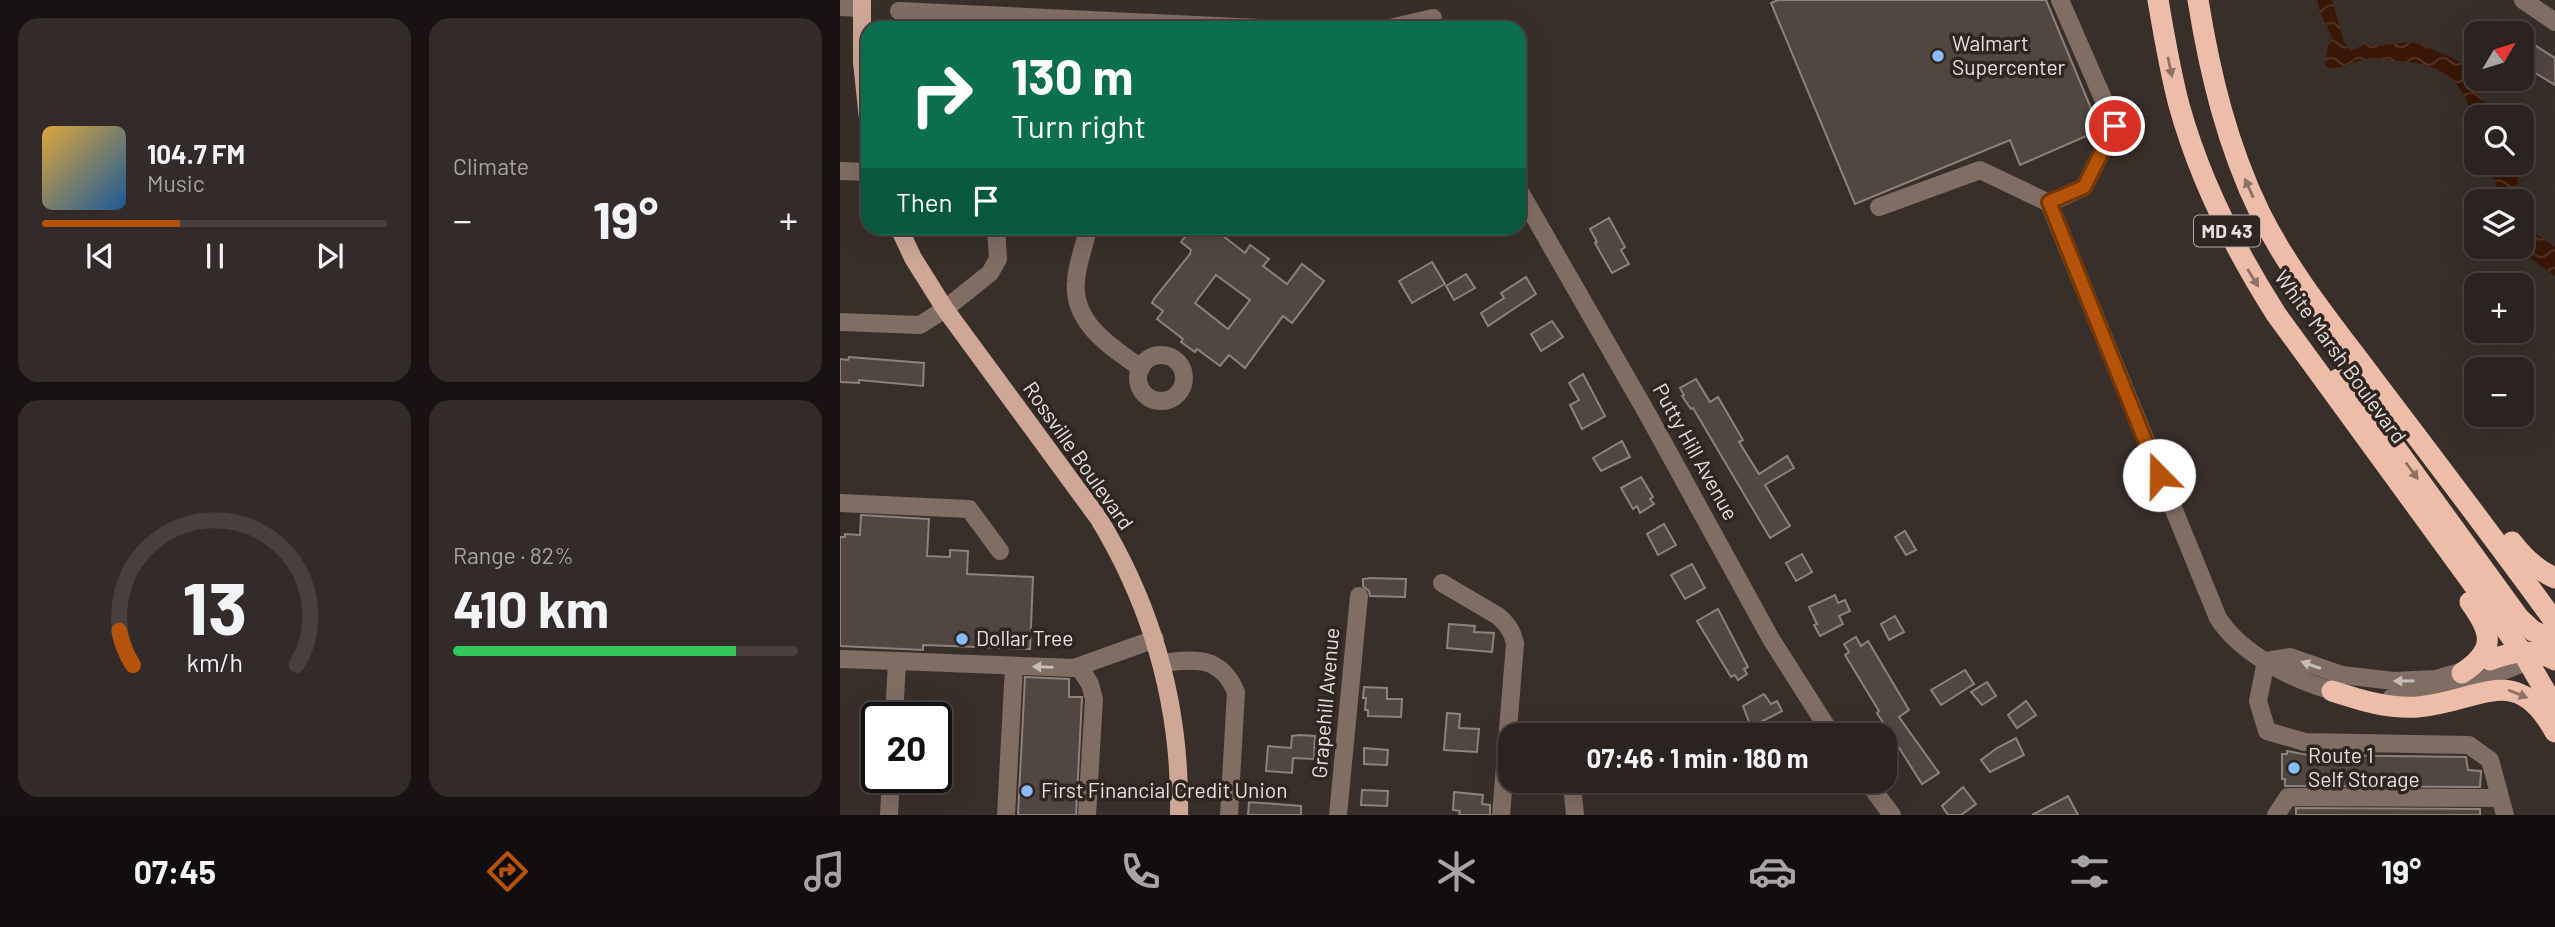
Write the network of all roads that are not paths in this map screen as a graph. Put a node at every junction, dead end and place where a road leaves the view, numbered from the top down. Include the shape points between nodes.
1 (2060, 0) edge
2 (2158, 0) edge
3 (2198, 0) edge
4 (2523, 0) edge
5 (862, 4) edge
6 (840, 7) edge
7 (899, 11) dead end
8 (1432, 15) edge
9 (1111, 21) edge
10 (1413, 21) edge
11 (2555, 22) edge
12 (840, 171) edge
13 (861, 172) edge
14 (2049, 202) junction
15 (1526, 203) edge
16 (1880, 207) dead end
17 (2270, 232) junction
18 (903, 235) edge
19 (996, 235) edge
20 (1086, 235) edge
21 (945, 309) junction
22 (840, 322) edge
23 (2302, 348) junction
24 (1140, 368) dead end
25 (2328, 383) junction
26 (840, 503) edge
27 (1000, 551) dead end
28 (2555, 578) edge
29 (1442, 583) dead end
30 (1359, 596) dead end
31 (1155, 639) junction
32 (2542, 644) edge
33 (840, 659) edge
34 (2490, 660) joint
35 (897, 661) junction
36 (2266, 661) junction
37 (1163, 663) junction
38 (1014, 666) junction
39 (1079, 667) junction
40 (2462, 673) junction
41 (2332, 691) junction
42 (895, 702) edge
43 (2555, 708) edge
44 (1824, 723) edge
45 (2555, 732) edge
46 (890, 793) edge
47 (1573, 793) edge
48 (1876, 793) edge
49 (2502, 806) edge
50 (889, 815) edge
51 (1006, 815) edge
52 (1087, 815) edge
53 (1180, 815) edge
54 (1229, 815) edge
55 (1338, 815) edge
56 (1501, 815) edge
57 (1575, 815) edge
58 (1892, 815) edge
59 (2276, 815) edge

1 - 14 street via 2115,126 2084,187
2 -> 23 highway, White Marsh Boulevard / MD 43 via 2179,104 2211,198 2253,278
17 -> 3 highway, White Marsh Boulevard / MD 43 via 2222,118
4 - 11 street
5 - 6 street
7 - 9 street
8 - 10 street
12 - 13 street
14 - 16 street via 1980,170
14 - 36 street via 2213,608 2228,633
15 - 44 street, Putty Hill Avenue via 1771,639
17 - 28 highway via 2516,547 2541,572
17 - 32 highway, White Marsh Boulevard / MD 43
18 - 21 main road, Rossville Boulevard
19 - 21 street via 998,259 990,272
20 - 24 street via 1076,282 1084,320 1105,343
21 - 22 street via 920,325
21 - 31 main road, Rossville Boulevard via 1099,520 1135,586
23 - 25 highway, White Marsh Boulevard / MD 43
23 -> 32 highway via 2360,400
25 - 32 highway, White Marsh Boulevard / MD 43
25 - 40 highway via 2380,477 2485,623 2485,653
26 - 27 street via 969,509
29 - 56 street via 1506,622 1514,637
30 - 55 street, Grapehill Avenue
31 - 37 main road, Rossville Boulevard
31 - 39 street
32 - 34 highway
32 - 41 street via 2467,687 2438,694 2370,698
32 - 43 highway, White Marsh Boulevard / MD 43
33 - 35 street
34 - 40 street
35 - 38 street
35 - 42 street
40 -> 36 street via 2425,681 2381,680 2342,675 2290,657
36 - 41 street
36 - 49 street via 2258,701 2267,731 2305,742 2469,745 2490,760
37 - 53 main road, Rossville Boulevard via 1175,727
37 - 54 street via 1209,662 1229,677 1236,692
39 -> 38 street
38 - 51 street
39 - 52 street via 1094,699
41 -> 45 highway via 2409,707 2507,689 2533,701
46 - 50 street
47 - 57 street
48 - 58 street
49 - 59 street via 2288,797

